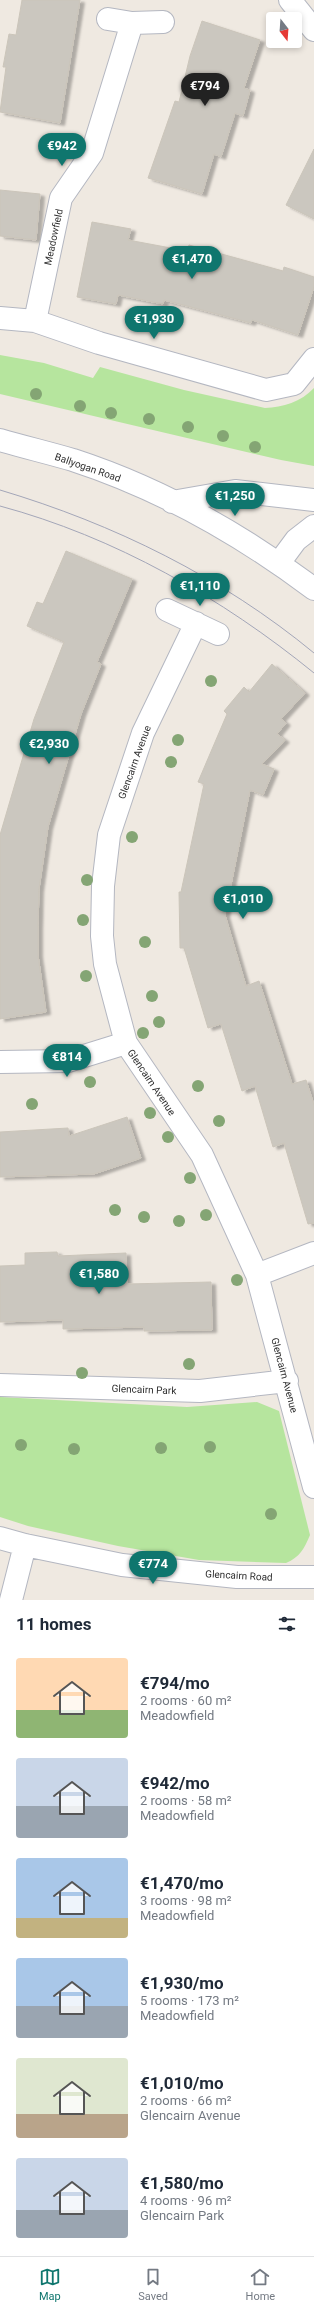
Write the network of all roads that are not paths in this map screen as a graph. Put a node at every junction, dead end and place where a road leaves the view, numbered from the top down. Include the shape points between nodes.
1 (290, 0) edge
2 (108, 19) dead end
3 (163, 22) dead end
4 (132, 23) junction
5 (314, 30) edge
6 (0, 318) edge
7 (35, 321) junction
8 (314, 359) edge
9 (0, 440) edge
10 (314, 500) edge
11 (172, 502) junction
12 (314, 526) edge
13 (279, 563) junction
14 (314, 589) edge
15 (167, 610) dead end
16 (196, 623) junction
17 (218, 634) dead end
18 (126, 1043) junction
19 (0, 1062) edge
20 (314, 1253) edge
21 (257, 1275) junction
22 (287, 1381) junction
23 (0, 1385) edge
24 (314, 1487) edge
25 (0, 1538) edge
26 (25, 1545) junction
27 (314, 1577) edge
28 (11, 1600) edge

1 - 5 street
2 - 4 street
3 - 4 street
4 - 7 street, Meadowfield via 92,153 61,198
6 - 7 street
7 - 8 street via 266,390 294,384
9 - 11 street, Ballyogan Road via 74,461 125,480
10 - 11 street via 235,491
11 - 13 street, Ballyogan Road
12 - 13 street via 296,540
13 - 14 street, Ballyogan Road
15 - 16 street
16 - 17 street
16 - 18 street, Glencairn Avenue via 143,733 109,835 103,886 102,936 105,964
18 - 19 street via 68,1061
18 - 21 street, Glencairn Avenue via 202,1155
20 - 21 street
21 - 22 street, Glencairn Avenue
22 - 23 street, Glencairn Park via 200,1391
22 - 24 street, Glencairn Avenue
25 - 26 street, Glencairn Road
26 - 27 street, Glencairn Road via 122,1565 237,1577
26 - 28 street

